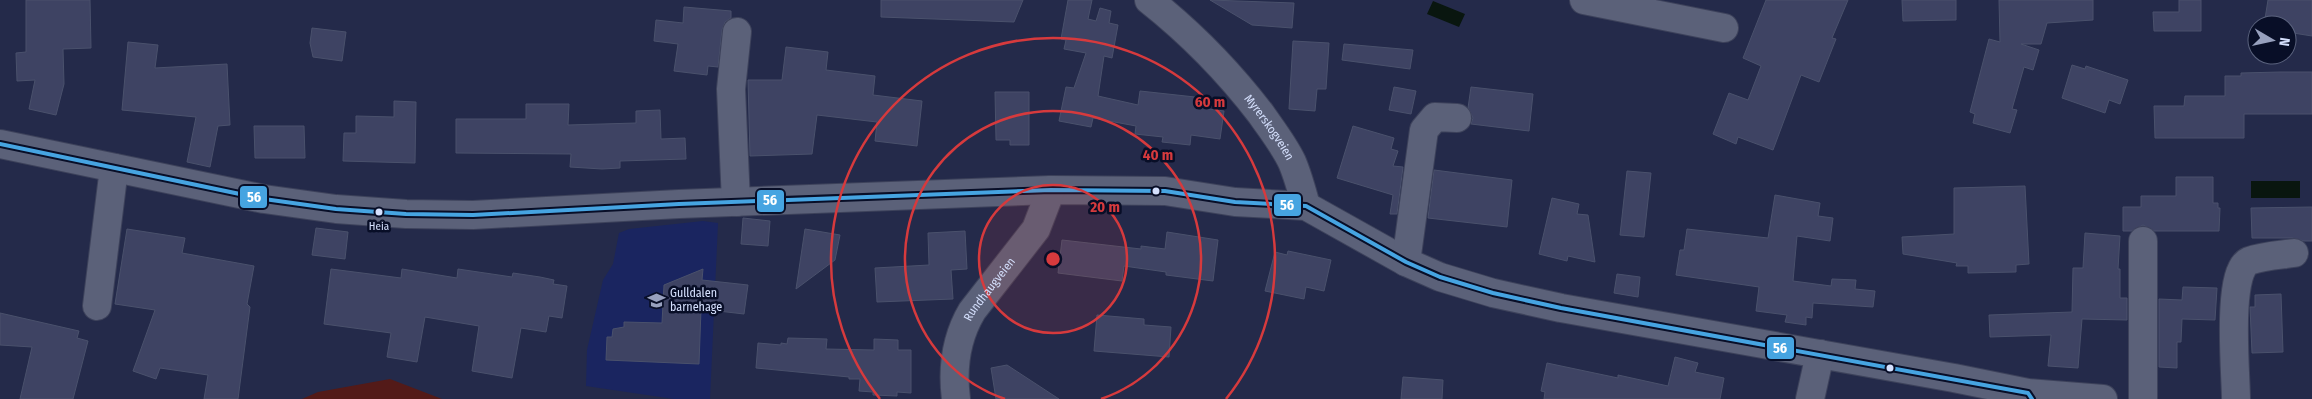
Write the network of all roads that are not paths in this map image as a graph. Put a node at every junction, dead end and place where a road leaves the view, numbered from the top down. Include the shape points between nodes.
1 (1149, 0) edge
2 (1584, 0) edge
3 (1724, 28) dead end
4 (737, 32) dead end
5 (1457, 118) dead end
6 (0, 144) edge
7 (114, 168) junction
8 (1050, 190) junction
9 (736, 202) junction
10 (1306, 206) junction
11 (2143, 241) dead end
12 (2294, 253) dead end
13 (1406, 262) junction
14 (98, 306) dead end
15 (1820, 354) junction
16 (2030, 396) edge
17 (956, 399) edge
18 (1810, 399) edge
19 (2103, 399) edge
20 (2143, 399) edge
21 (2236, 399) edge

1 - 10 street, Myrerskogveien via 1207,51 1244,92 1284,148
2 - 3 street
4 - 9 street via 731,89
5 - 13 street via 1435,117 1424,130
6 - 7 street
7 - 9 street via 264,199 406,214 473,215
7 - 14 street
8 - 9 street
8 - 10 street via 1165,191 1235,202
8 - 17 street, Rundhaugveien via 1036,229 964,325 955,358
10 - 13 street
11 - 20 street
12 - 21 street via 2247,261 2240,269 2234,293
13 - 15 street via 1466,286 1528,302
15 - 16 street
15 - 18 street
16 - 19 street

